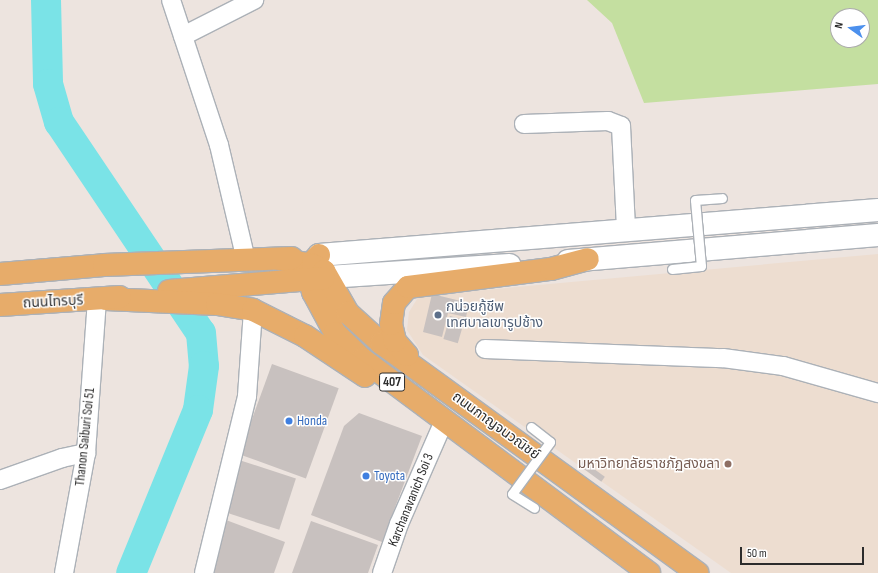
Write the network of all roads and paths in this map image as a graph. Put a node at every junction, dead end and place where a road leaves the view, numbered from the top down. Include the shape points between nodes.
1 (171, 0) edge
2 (254, 0) edge
3 (183, 36) junction
4 (524, 124) dead end
5 (722, 198) dead end
6 (878, 210) edge
7 (626, 228) junction
8 (878, 235) edge
9 (588, 259) junction
10 (237, 260) junction
11 (317, 269) junction
12 (672, 269) dead end
13 (0, 274) edge
14 (217, 295) junction
15 (102, 299) junction
16 (0, 305) edge
17 (253, 310) junction
18 (485, 349) dead end
19 (428, 376) junction
20 (878, 392) edge
21 (531, 427) dead end
22 (441, 428) junction
23 (86, 454) junction
24 (500, 464) junction
25 (0, 480) edge
26 (534, 508) dead end
27 (64, 573) edge
28 (204, 573) edge
29 (382, 573) edge
30 (649, 573) edge
31 (697, 573) edge

1 - 3 street
2 - 3 street
3 - 10 street via 219,144
4 - 7 street via 608,121 621,126
5 - 12 lane, bridge via 695,200 701,266
6 - 7 main road
7 - 11 main road
8 - 9 main road
9 - 11 main road
9 - 19 main road via 551,269 408,287 394,303 392,333 403,352
10 - 11 main road via 279,258
10 - 13 main road via 104,265
11 - 14 main road
11 - 19 main road, ถนนกาญจนวณิชย์ / 407 via 348,313 381,343
11 - 24 main road, ถนนกาญจนวณิชย์ / 407 via 322,312 335,333 362,359
14 - 15 main road, ถนนไทรบุรี
14 - 17 main road
15 - 16 main road, ถนนไทรบุรี
15 - 23 street, Thanon Saiburi Soi 51
17 - 22 main road via 305,336
17 - 28 street via 247,396
18 - 20 street via 723,358 784,366
19 - 31 main road, ถนนกาญจนวณิชย์ / 407
21 - 26 lane, bridge via 550,442 512,494
22 - 24 main road
22 - 29 street, Karchanavanich Soi 3 via 399,524
23 - 25 street via 62,458
23 - 27 street, Thanon Saiburi Soi 51
24 - 30 main road, ถนนกาญจนวณิชย์ / 407

